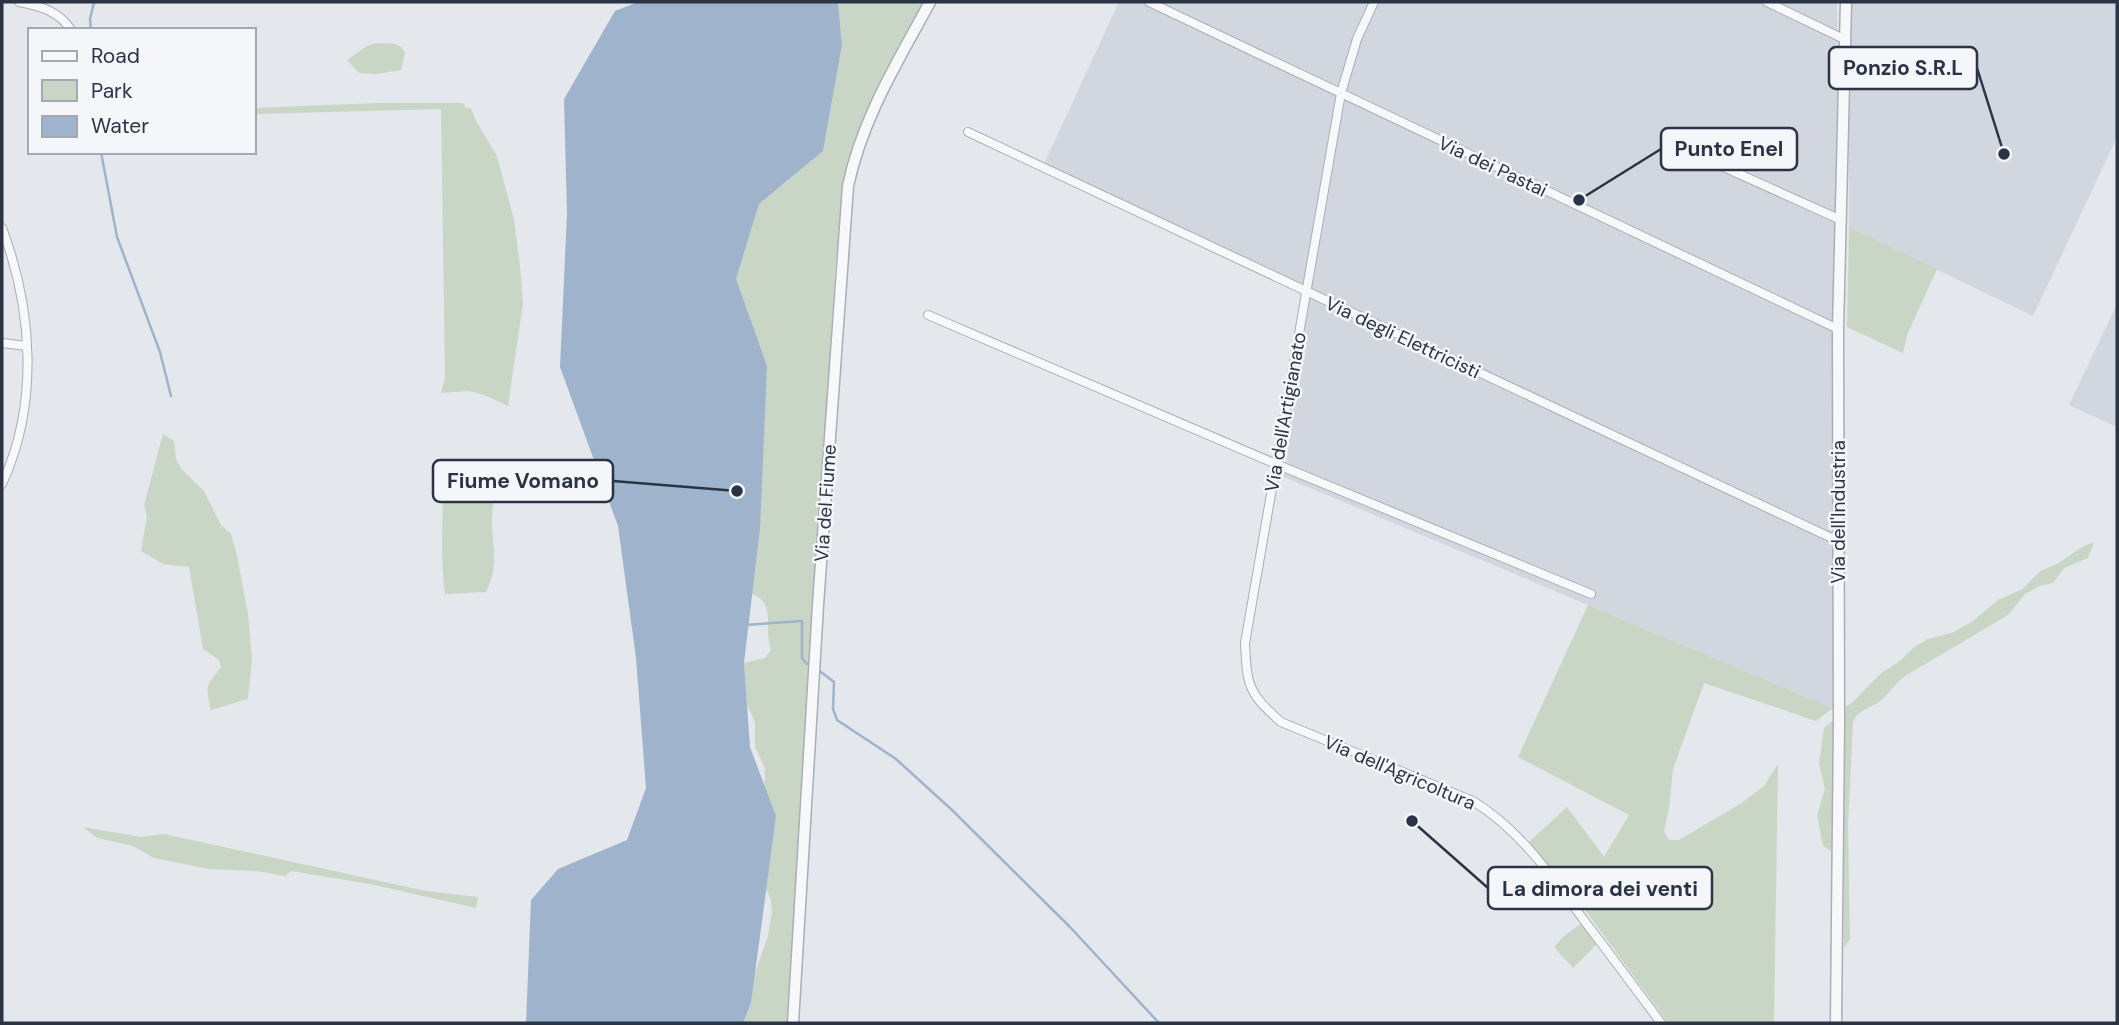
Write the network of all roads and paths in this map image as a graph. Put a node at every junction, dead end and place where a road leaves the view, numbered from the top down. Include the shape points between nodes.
1 (19, 2) edge
2 (930, 2) edge
3 (1149, 2) edge
4 (1374, 2) edge
5 (1767, 2) edge
6 (1846, 2) edge
7 (69, 28) edge
8 (1846, 40) junction
9 (1341, 93) junction
10 (968, 132) dead end
11 (1666, 141) dead end
12 (1841, 220) junction
13 (2, 228) edge
14 (1306, 292) junction
15 (928, 315) dead end
16 (1838, 329) junction
17 (2, 343) edge
18 (27, 346) junction
19 (1276, 464) junction
20 (2, 484) edge
21 (1838, 541) junction
22 (1591, 594) dead end
23 (1257, 701) joint
24 (793, 1023) edge
25 (1661, 1023) edge
26 (1836, 1023) edge

1 - 7 street via 51,11
2 - 24 street, Via del Fiume via 865,128 848,186
3 - 9 street, Via dei Pastai
4 - 9 street, Via dell'Artigianato
5 - 8 street
6 - 8 street, Via dell'Industria
8 - 12 street, Via dell'Industria
9 - 14 street, Via dell'Artigianato
9 - 16 street, Via dei Pastai
10 - 14 street, Via degli Elettricisti
11 - 12 street
12 - 16 street, Via dell'Industria
13 - 18 street via 22,298
14 - 19 street, Via dell'Artigianato
14 - 21 street, Via degli Elettricisti
15 - 19 street
16 - 21 street, Via dell'Industria
17 - 18 street
18 - 20 street via 23,417
19 - 22 street
19 - 23 street, Via dell'Artigianato via 1245,643 1247,679
21 - 26 street, Via dell'Industria
23 - 25 street, Via dell'Agricoltura via 1281,722 1495,814 1552,876

